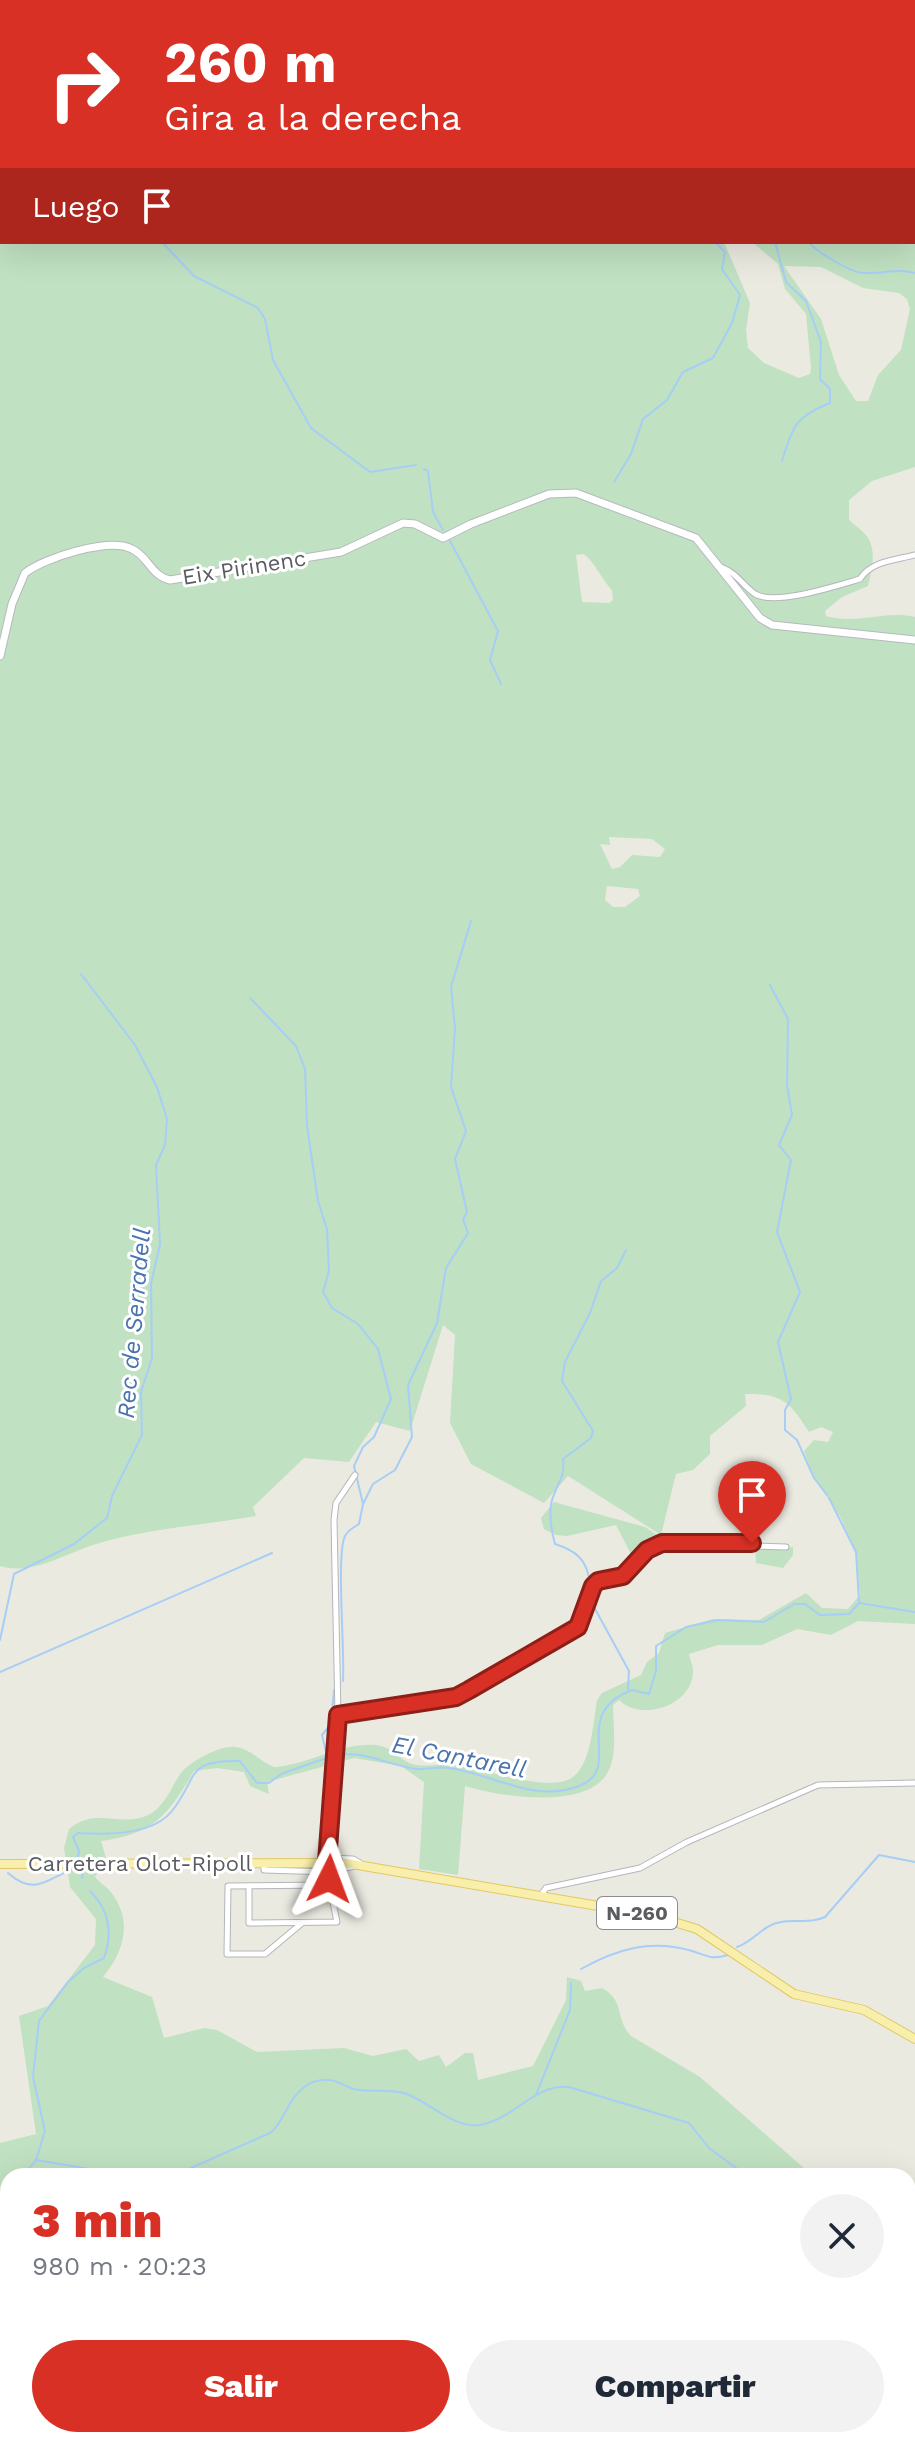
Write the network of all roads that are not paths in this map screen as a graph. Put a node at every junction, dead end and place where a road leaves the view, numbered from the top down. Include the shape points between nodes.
1 (915, 555) edge
2 (720, 567) junction
3 (915, 640) edge
4 (0, 656) edge
5 (355, 1475) dead end
6 (786, 1547) dead end
7 (338, 1715) junction
8 (915, 1783) edge
9 (0, 1864) edge
10 (329, 1864) junction
11 (329, 1882) junction
12 (249, 1886) junction
13 (541, 1895) junction
14 (302, 1923) junction
15 (915, 2039) edge

1 - 2 street via 879,564 860,579 778,601 753,593 734,572
2 - 3 main road, Eix Pirinenc via 760,618 772,625
2 - 4 main road, Eix Pirinenc via 689,534 569,491 487,517 443,538 403,523 330,554 170,580 158,575 135,550 108,546 57,556 25,573
5 - 7 street via 336,1503
6 - 7 street via 662,1543 647,1550 623,1576 598,1581 578,1627 456,1697
7 - 10 street
8 - 13 street via 818,1785 640,1868 546,1888
9 - 10 main road, Carretera Olot-Ripoll / N-260
10 - 11 street
10 - 13 main road, Carretera Olot-Ripoll / N-260
11 - 12 street
11 - 14 street via 337,1922
12 - 14 street via 249,1923
12 - 14 street via 228,1886 227,1954 265,1954
13 - 15 main road, Carretera Olot-Ripoll / N-260 via 679,1921 794,1994 864,2010

